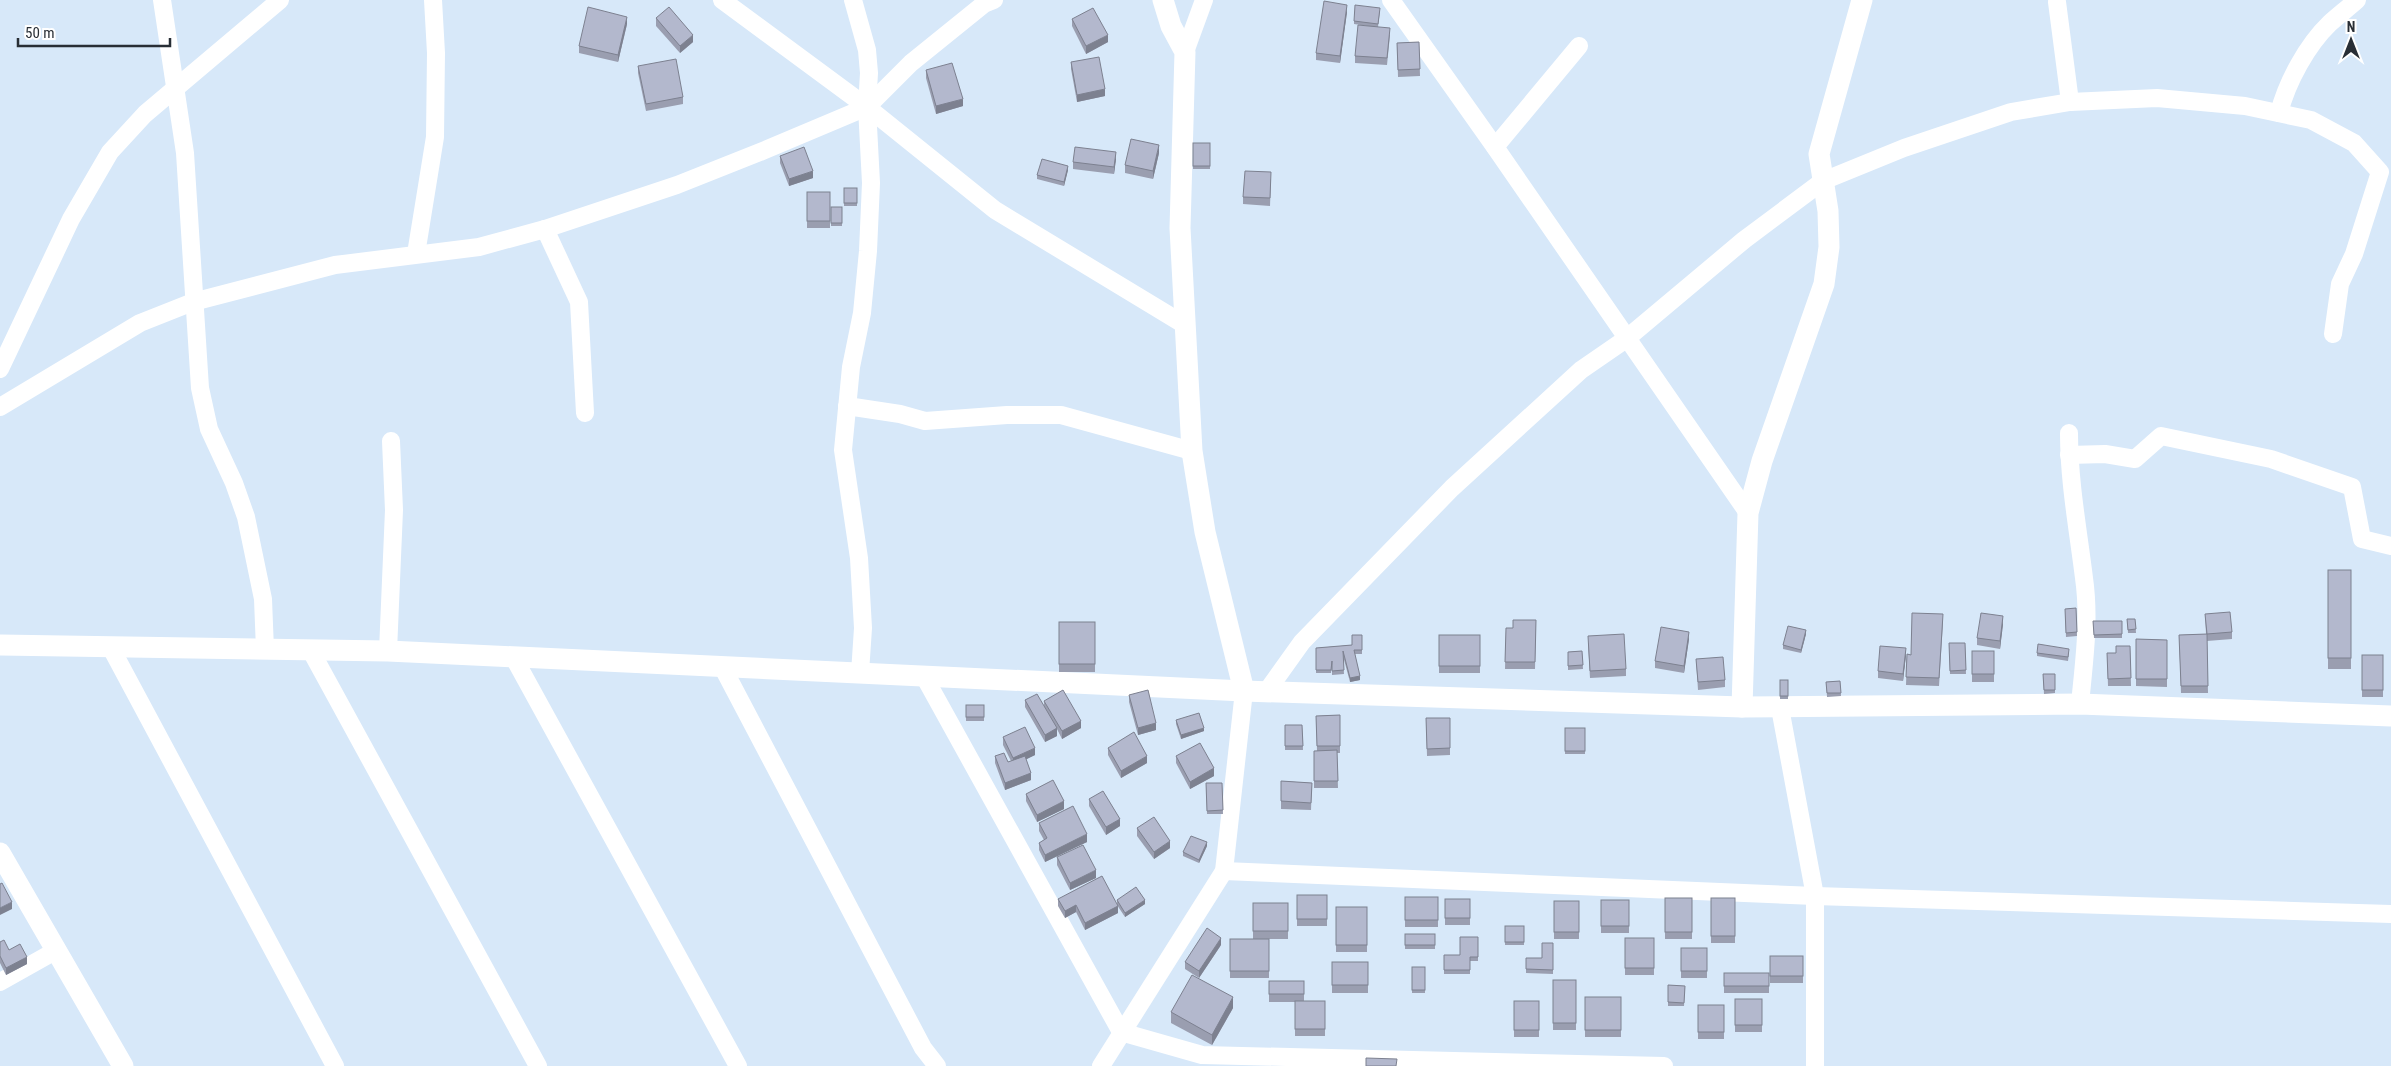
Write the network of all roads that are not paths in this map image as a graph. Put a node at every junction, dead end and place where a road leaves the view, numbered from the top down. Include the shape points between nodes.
1 (162, 0) edge
2 (280, 0) edge
3 (433, 0) edge
4 (722, 0) edge
5 (853, 0) edge
6 (994, 0) edge
7 (1163, 0) edge
8 (1204, 0) edge
9 (1391, 0) edge
10 (1862, 0) edge
11 (2357, 0) edge
12 (2057, 2) dead end
13 (1579, 46) dead end
14 (1185, 52) junction
15 (176, 87) junction
16 (2070, 102) junction
17 (867, 107) junction
18 (2279, 113) junction
19 (1495, 147) junction
20 (2386, 174) edge
21 (1823, 181) junction
22 (545, 229) junction
23 (416, 254) junction
24 (193, 302) junction
25 (1185, 326) junction
26 (2333, 334) dead end
27 (1626, 339) junction
28 (0, 369) edge
29 (847, 406) junction
30 (0, 407) edge
31 (585, 413) dead end
32 (2069, 433) dead end
33 (391, 441) dead end
34 (1192, 451) junction
35 (2069, 455) junction
36 (1748, 513) junction
37 (2391, 546) edge
38 (0, 645) edge
39 (110, 646) junction
40 (265, 650) junction
41 (311, 651) junction
42 (388, 651) junction
43 (514, 658) junction
44 (723, 668) junction
45 (860, 673) junction
46 (925, 678) junction
47 (1244, 691) junction
48 (1267, 691) junction
49 (2080, 704) junction
50 (1742, 706) junction
51 (1780, 708) junction
52 (2391, 716) edge
53 (0, 853) edge
54 (1224, 871) junction
55 (1815, 896) junction
56 (2391, 914) edge
57 (57, 950) junction
58 (0, 982) edge
59 (1121, 1032) junction
60 (123, 1066) edge
61 (335, 1066) edge
62 (538, 1066) edge
63 (738, 1066) edge
64 (937, 1066) edge
65 (1101, 1066) edge
66 (1664, 1066) edge
67 (1815, 1066) edge

1 - 15 street
2 - 15 street
3 - 23 street via 436,53 434,137
4 - 17 street
5 - 17 street via 867,50
6 - 17 street via 984,4 911,63
7 - 14 street via 1171,26
8 - 14 street
9 - 19 street
10 - 21 street via 1819,154
11 - 18 street via 2329,24 2311,47 2282,99
12 - 16 street
13 - 19 street
14 - 25 street via 1180,228
15 - 24 street via 185,153
15 - 28 street via 145,114 110,152 71,219
16 - 18 street via 2157,98 2245,106
16 - 21 street via 2011,112 1904,148
17 - 22 street via 677,185
17 - 25 street via 995,210
17 - 29 street via 871,183 868,251
18 - 20 street via 2311,120 2354,143
19 - 27 street
20 - 26 street via 2340,284
21 - 27 street via 1744,240
21 - 36 street via 1829,247 1824,284 1762,461
22 - 23 street via 479,247
22 - 31 street via 579,302
23 - 24 street via 336,265
24 - 30 street via 140,323
24 - 40 street via 200,388 209,429 246,517 263,599
25 - 34 street
27 - 36 street
27 - 48 street via 1581,370 1452,488 1302,642
29 - 34 street via 925,421 1006,415 1061,416
29 - 45 street via 843,450 859,558 863,628
32 - 35 street
33 - 42 street via 394,510
34 - 47 street via 1205,532
35 - 37 street via 2105,454 2135,459 2161,436 2271,459 2352,487 2362,539
35 - 49 street via 2087,625
36 - 50 street
38 - 39 street
39 - 40 street
39 - 61 street
40 - 41 street
41 - 42 street
41 - 62 street
42 - 43 street
43 - 44 street
43 - 63 street
44 - 45 street
44 - 64 street via 923,1048
45 - 46 street
46 - 47 street
46 - 59 street
47 - 48 street
47 - 54 street
48 - 50 street
49 - 51 street
49 - 52 street
50 - 51 street
51 - 55 street
53 - 57 street
54 - 55 street
54 - 59 street
55 - 56 street
55 - 67 street
57 - 58 street
57 - 60 street
59 - 65 street
59 - 66 street via 1202,1055

